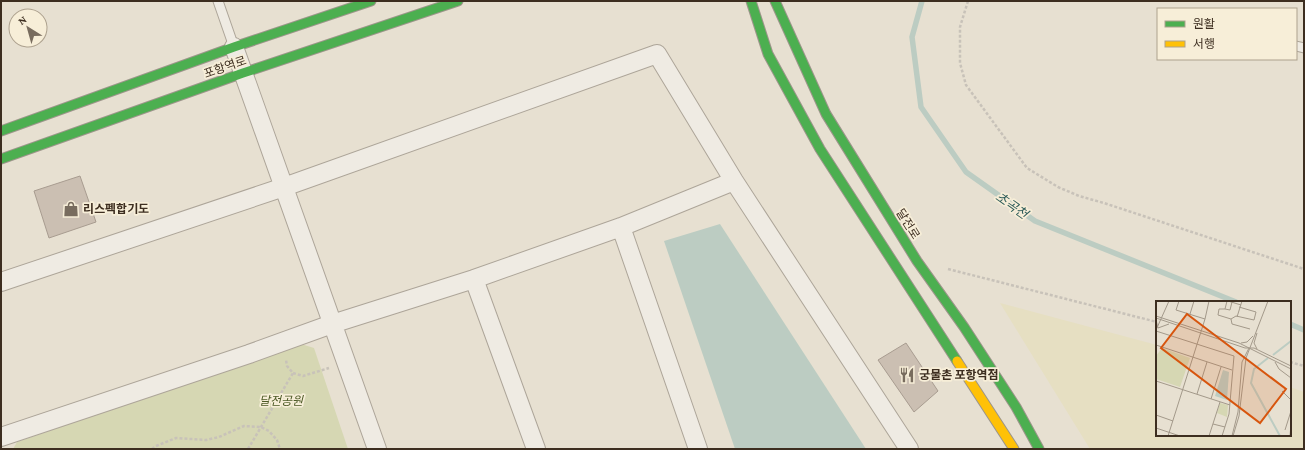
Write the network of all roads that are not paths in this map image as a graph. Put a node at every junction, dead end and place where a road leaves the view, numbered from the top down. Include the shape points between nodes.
1 (218, 1) edge
2 (371, 1) edge
3 (458, 1) edge
4 (751, 1) edge
5 (774, 1) edge
6 (234, 47) junction
7 (244, 73) junction
8 (1, 131) edge
9 (1, 159) edge
10 (734, 181) junction
11 (284, 187) junction
12 (621, 227) junction
13 (474, 279) junction
14 (1, 282) edge
15 (332, 324) junction
16 (1, 437) edge
17 (377, 449) edge
18 (536, 449) edge
19 (698, 449) edge
20 (909, 449) edge
21 (1014, 449) edge
22 (1039, 449) edge

1 - 6 lane
2 - 6 street, 포항역로
3 - 7 street, 포항역로
4 - 21 street via 768,54 820,149
5 - 22 street, 달전로 via 826,114 918,261 1016,407
6 - 7 street
6 - 8 street, 포항역로
7 - 9 street, 포항역로
7 - 11 street
10 - 11 street via 657,54
10 - 12 street
10 - 20 street
11 - 14 street
11 - 15 street
12 - 13 street
12 - 19 street
13 - 15 street
13 - 18 street
15 - 16 street
15 - 17 street

